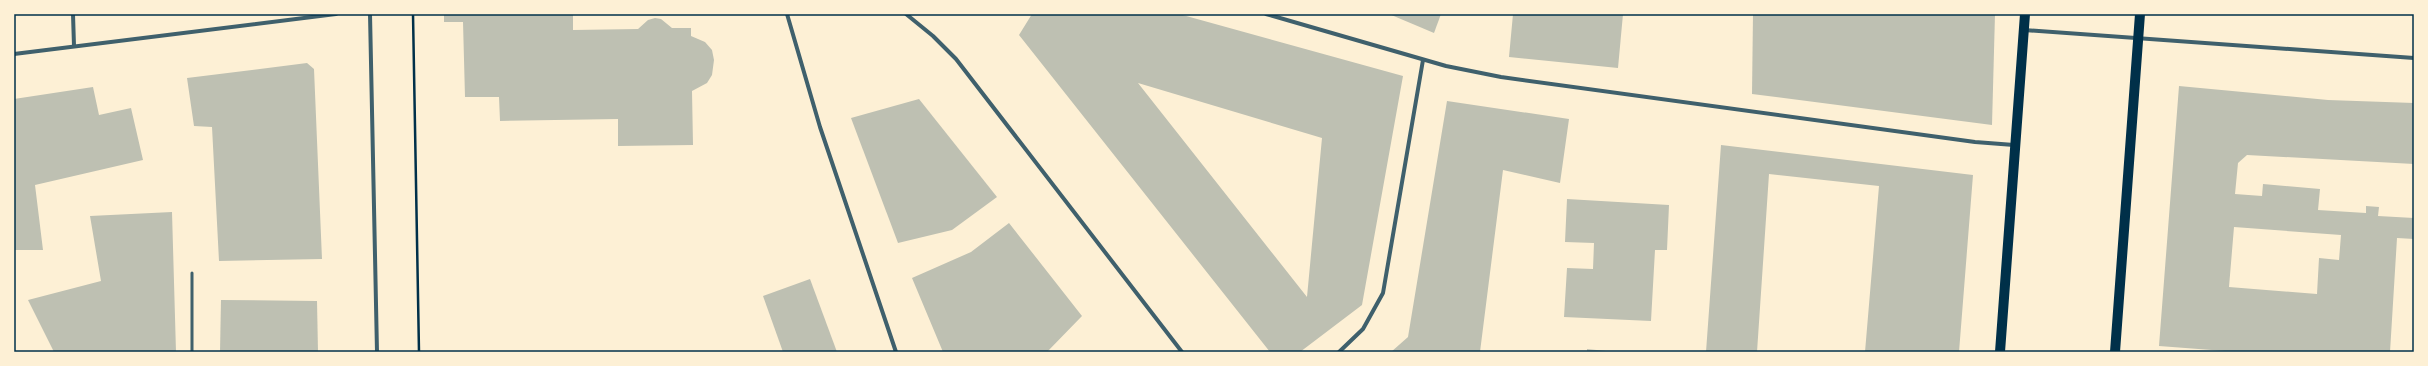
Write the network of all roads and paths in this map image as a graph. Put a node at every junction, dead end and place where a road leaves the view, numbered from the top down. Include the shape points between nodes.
1 (73, 14) edge
2 (336, 14) edge
3 (370, 14) edge
4 (414, 14) edge
5 (787, 14) edge
6 (906, 14) edge
7 (1266, 14) edge
8 (2025, 14) edge
9 (2140, 14) edge
10 (2024, 30) junction
11 (2139, 38) junction
12 (74, 46) junction
13 (14, 54) edge
14 (2414, 58) edge
15 (1422, 60) junction
16 (2016, 145) junction
17 (192, 273) dead end
18 (192, 352) edge
19 (377, 352) edge
20 (419, 352) edge
21 (896, 352) edge
22 (1182, 352) edge
23 (1339, 352) edge
24 (2000, 352) edge
25 (2115, 352) edge

1 - 12 street
2 - 12 street
3 - 19 street
4 - 20 path
5 - 21 street via 820,127
6 - 22 street via 956,59
7 - 15 street
8 - 10 main road
9 - 11 main road
10 - 11 street
10 - 16 main road
11 - 14 street
11 - 25 main road
12 - 13 street
15 - 16 street via 1501,77 1967,141
15 - 23 street via 1383,293 1363,329
16 - 24 main road
17 - 18 lane

